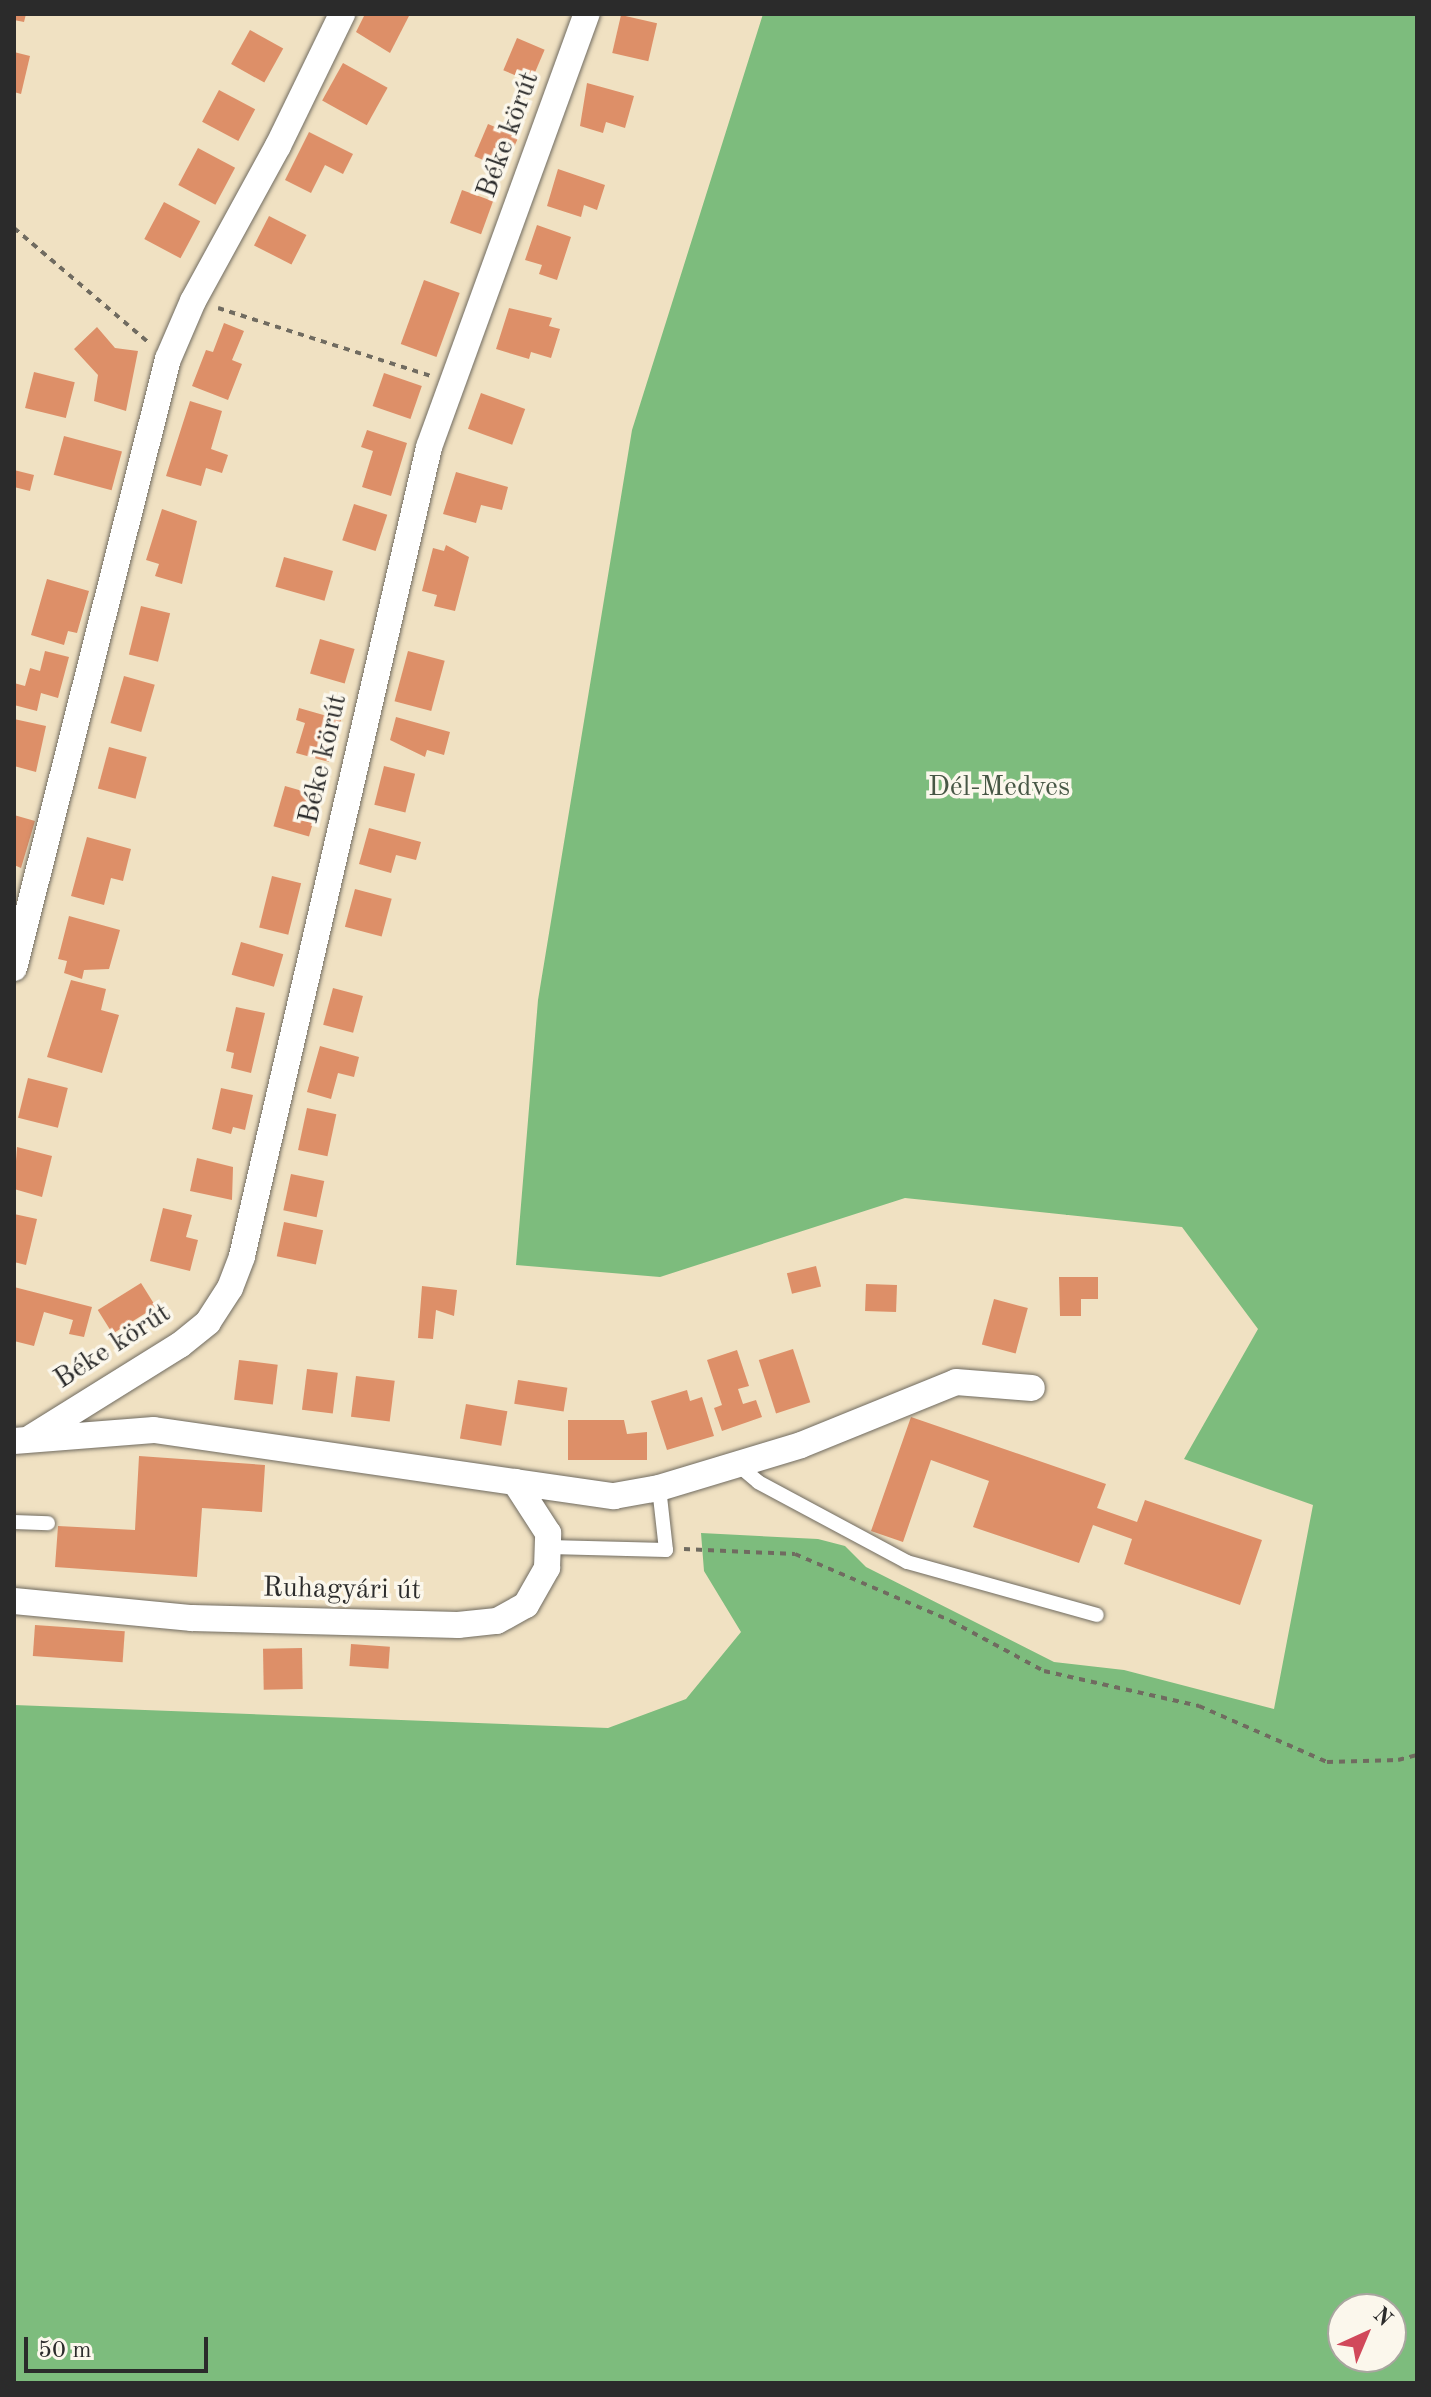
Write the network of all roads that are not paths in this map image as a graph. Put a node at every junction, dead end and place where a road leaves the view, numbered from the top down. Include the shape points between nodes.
1 (342, 14) edge
2 (587, 14) edge
3 (14, 968) edge
4 (1032, 1388) dead end
5 (23, 1439) edge
6 (738, 1465) junction
7 (515, 1482) junction
8 (659, 1488) junction
9 (14, 1522) edge
10 (48, 1523) dead end
11 (549, 1547) junction
12 (14, 1601) edge
13 (1097, 1615) dead end

1 - 3 street via 168,359
2 - 5 street, Béke körút via 420,480 242,1256 230,1288 208,1322 180,1345
4 - 6 street via 956,1382
5 - 7 street via 154,1430
6 - 8 street
6 - 13 lane via 758,1482 907,1562
7 - 8 street via 614,1496
7 - 11 street via 539,1513
8 - 11 lane via 666,1550
9 - 10 lane
11 - 12 street, Ruhagyári út via 540,1584 526,1605 497,1621 458,1625 192,1618

